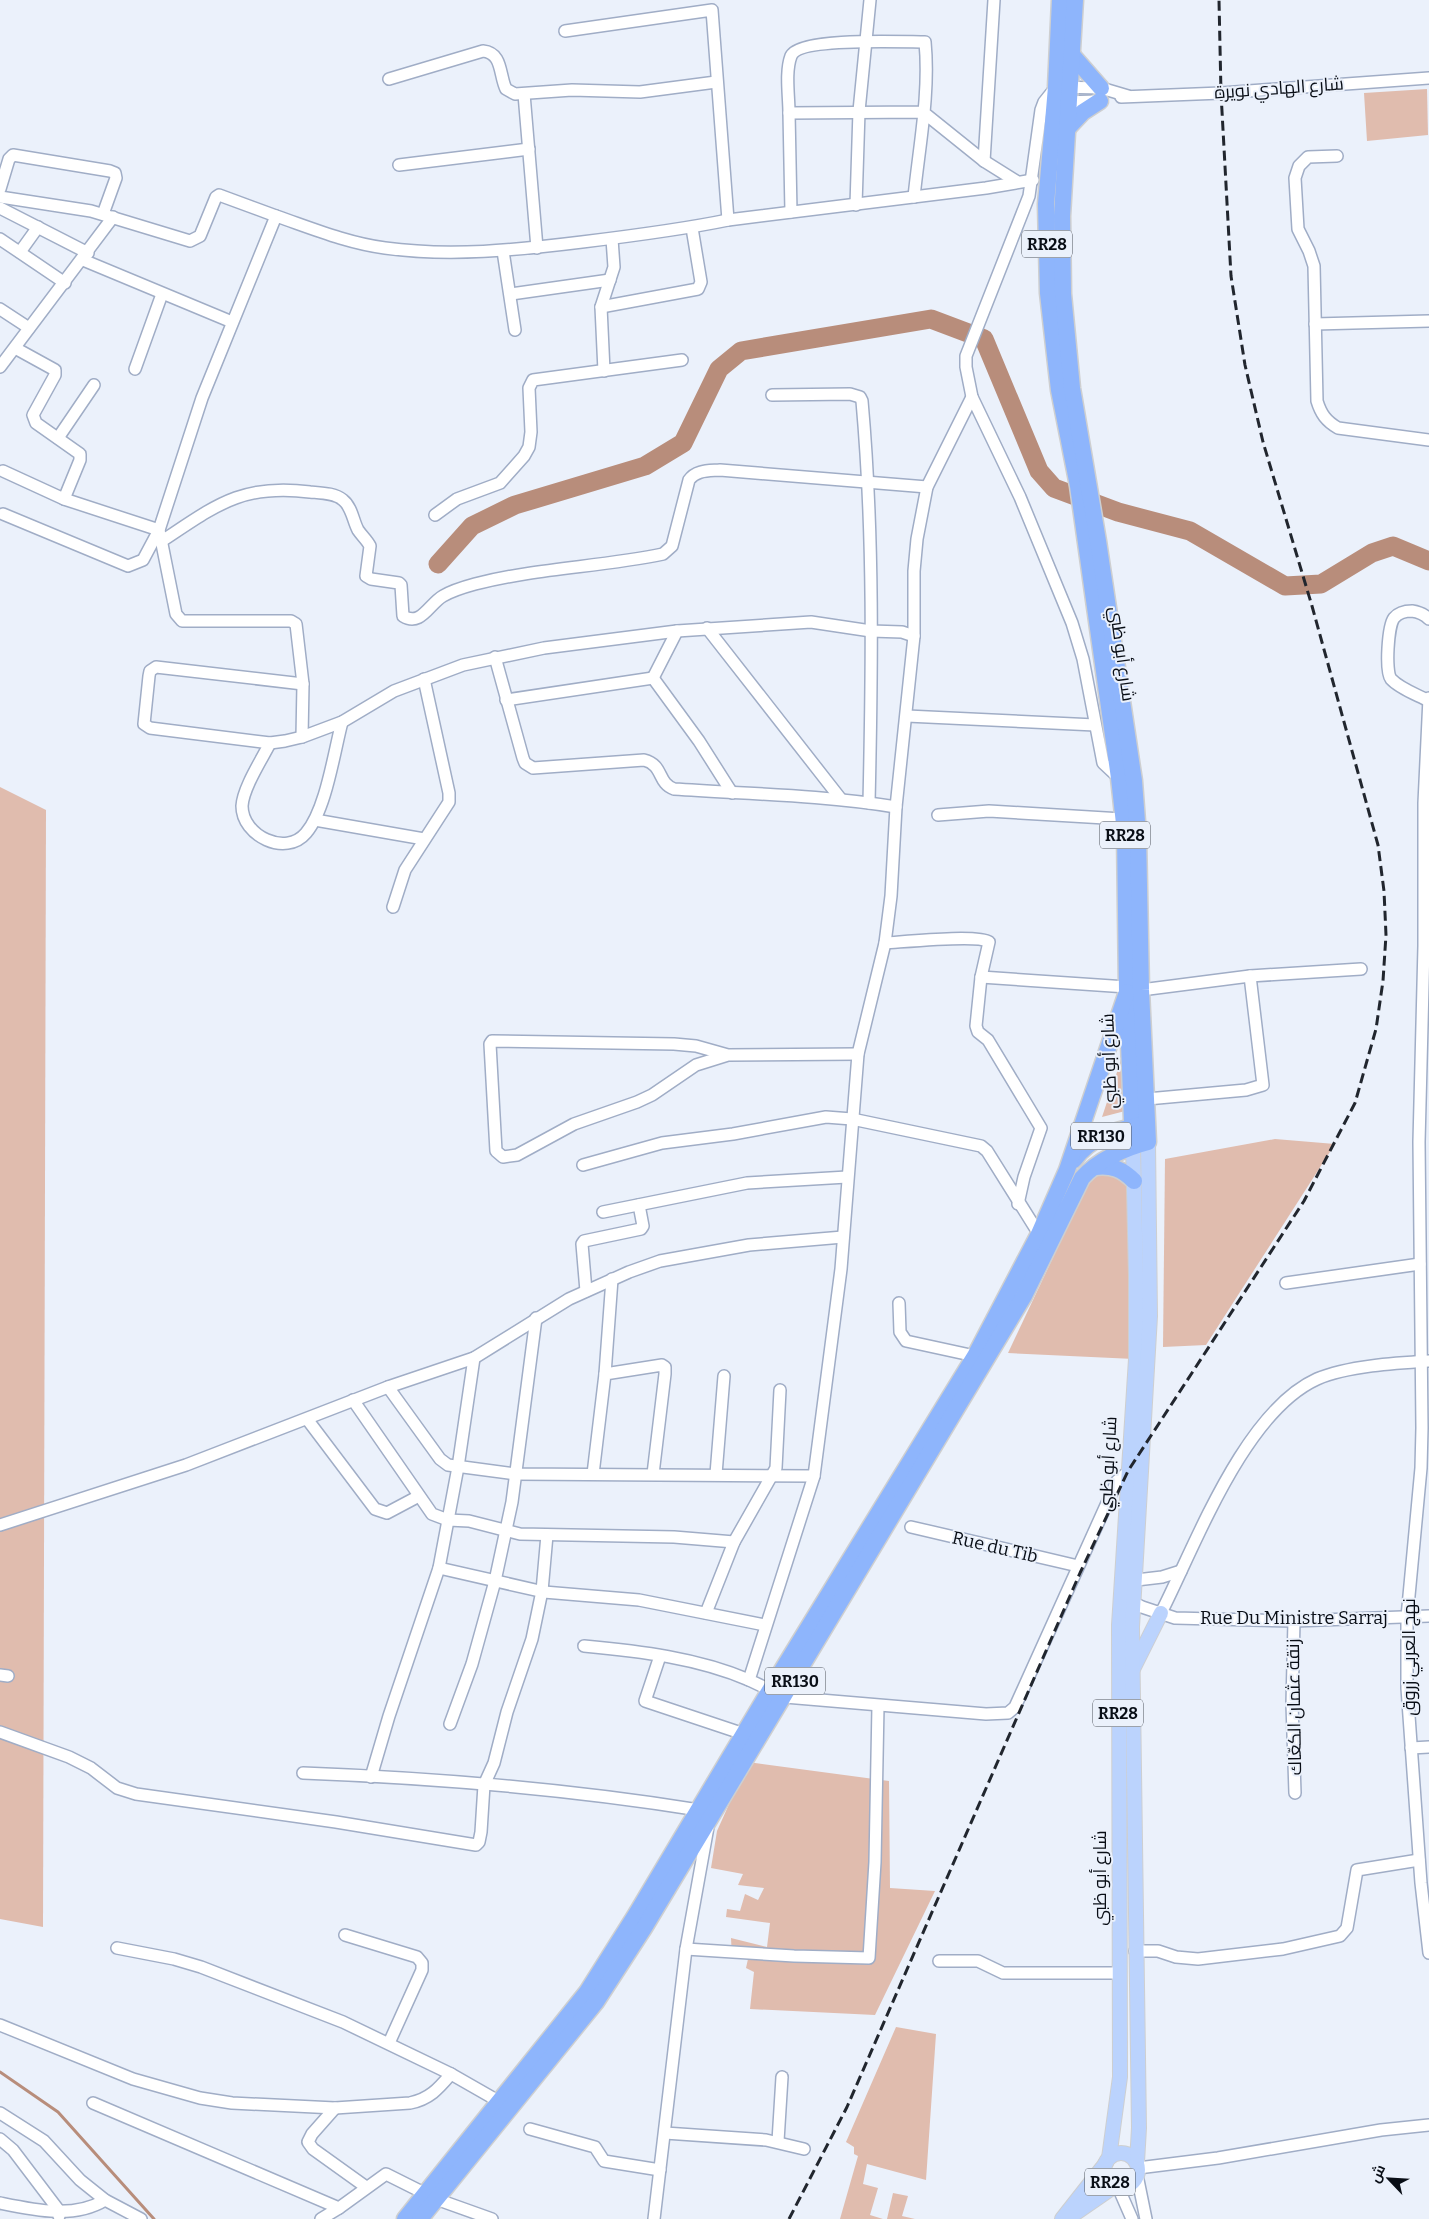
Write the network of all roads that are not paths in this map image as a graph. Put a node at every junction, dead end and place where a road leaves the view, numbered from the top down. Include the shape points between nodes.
1 (870, 0) edge
2 (994, 0) edge
3 (1060, 0) edge
4 (1075, 0) edge
5 (712, 5) edge
6 (565, 31) dead end
7 (865, 42) junction
8 (1073, 56) junction
9 (1429, 78) edge
10 (389, 79) dead end
11 (716, 82) junction
12 (524, 94) junction
13 (1059, 95) junction
14 (1101, 95) junction
15 (859, 111) junction
16 (923, 112) junction
17 (789, 113) junction
18 (1066, 130) junction
19 (530, 149) junction
20 (1337, 156) dead end
21 (984, 161) junction
22 (399, 165) dead end
23 (1033, 180) junction
24 (1016, 181) junction
25 (0, 189) edge
26 (0, 197) edge
27 (914, 197) junction
28 (856, 205) junction
29 (0, 208) edge
30 (791, 212) junction
31 (108, 216) junction
32 (276, 216) junction
33 (728, 220) junction
34 (38, 227) junction
35 (692, 228) junction
36 (0, 238) edge
37 (612, 238) junction
38 (537, 248) junction
39 (503, 251) junction
40 (20, 252) junction
41 (86, 257) junction
42 (610, 280) junction
43 (65, 283) junction
44 (162, 294) junction
45 (511, 294) junction
46 (601, 307) junction
47 (0, 309) edge
48 (1429, 321) edge
49 (232, 322) junction
50 (1315, 324) junction
51 (29, 328) junction
52 (515, 330) dead end
53 (15, 348) junction
54 (682, 360) dead end
55 (0, 366) edge
56 (135, 370) dead end
57 (604, 371) junction
58 (94, 385) dead end
59 (772, 395) dead end
60 (972, 397) junction
61 (58, 438) junction
62 (1429, 440) edge
63 (3, 471) dead end
64 (869, 482) junction
65 (927, 487) junction
66 (64, 499) junction
67 (4, 514) dead end
68 (435, 515) dead end
69 (160, 536) junction
70 (1429, 619) edge
71 (707, 628) junction
72 (677, 631) junction
73 (871, 631) junction
74 (914, 636) junction
75 (494, 657) junction
76 (653, 678) junction
77 (424, 679) junction
78 (303, 684) junction
79 (1429, 699) edge
80 (506, 700) junction
81 (907, 716) junction
82 (342, 722) junction
83 (1095, 725) junction
84 (302, 737) junction
85 (1429, 737) edge
86 (270, 743) junction
87 (1119, 778) junction
88 (732, 793) junction
89 (840, 798) junction
90 (869, 802) junction
91 (896, 807) junction
92 (938, 815) dead end
93 (1122, 819) junction
94 (315, 820) junction
95 (424, 839) junction
96 (393, 907) dead end
97 (885, 943) junction
98 (1426, 946) edge
99 (1360, 969) dead end
100 (1250, 976) junction
101 (981, 977) junction
102 (1132, 990) junction
103 (858, 1054) junction
104 (728, 1055) junction
105 (1424, 1069) edge
106 (1147, 1099) junction
107 (852, 1119) junction
108 (1140, 1125) junction
109 (1424, 1142) edge
110 (1141, 1144) junction
111 (583, 1165) dead end
112 (1092, 1167) junction
113 (1067, 1170) junction
114 (847, 1177) junction
115 (1134, 1181) junction
116 (1018, 1204) junction
117 (638, 1205) junction
118 (603, 1212) dead end
119 (1039, 1234) junction
120 (843, 1237) junction
121 (1423, 1270) edge
122 (612, 1280) junction
123 (1286, 1283) dead end
124 (586, 1291) junction
125 (899, 1303) dead end
126 (536, 1318) junction
127 (975, 1356) junction
128 (474, 1358) junction
129 (1425, 1362) edge
130 (605, 1374) junction
131 (724, 1376) dead end
132 (388, 1387) junction
133 (780, 1390) dead end
134 (353, 1400) junction
135 (307, 1419) junction
136 (1142, 1462) junction
137 (458, 1467) junction
138 (1128, 1471) junction
139 (516, 1474) junction
140 (593, 1474) junction
141 (653, 1474) junction
142 (716, 1474) junction
143 (772, 1475) junction
144 (814, 1476) junction
145 (419, 1496) junction
146 (448, 1520) junction
147 (0, 1525) edge
148 (911, 1528) dead end
149 (505, 1532) junction
150 (547, 1535) junction
151 (734, 1542) junction
152 (1078, 1566) junction
153 (439, 1568) junction
154 (1181, 1571) junction
155 (494, 1581) junction
156 (1128, 1581) junction
157 (542, 1591) junction
158 (1126, 1599) junction
159 (706, 1613) junction
160 (1161, 1613) junction
161 (1429, 1616) edge
162 (1408, 1618) junction
163 (1294, 1621) junction
164 (765, 1626) junction
165 (584, 1646) dead end
166 (660, 1656) junction
167 (1131, 1672) junction
168 (749, 1680) junction
169 (778, 1693) junction
170 (878, 1706) junction
171 (450, 1724) dead end
172 (0, 1732) edge
173 (744, 1734) junction
174 (1429, 1747) edge
175 (1411, 1748) junction
176 (303, 1773) dead end
177 (371, 1777) junction
178 (484, 1785) junction
179 (1295, 1793) dead end
180 (704, 1814) junction
181 (1419, 1860) junction
182 (1425, 1883) edge
183 (1120, 1901) junction
184 (1134, 1901) junction
185 (345, 1935) dead end
186 (117, 1948) dead end
187 (686, 1949) junction
188 (1135, 1951) junction
189 (1429, 1953) edge
190 (939, 1961) dead end
191 (1120, 1973) junction
192 (0, 2025) edge
193 (389, 2043) junction
194 (451, 2074) junction
195 (782, 2077) dead end
196 (500, 2102) junction
197 (93, 2103) dead end
198 (335, 2108) junction
199 (0, 2113) edge
200 (1429, 2125) edge
201 (530, 2129) dead end
202 (665, 2133) junction
203 (0, 2139) edge
204 (778, 2141) junction
205 (804, 2149) dead end
206 (1107, 2161) junction
207 (1137, 2169) junction
208 (660, 2170) junction
209 (1117, 2186) junction
210 (366, 2187) junction
211 (430, 2197) junction
212 (105, 2200) junction
213 (0, 2203) edge
214 (339, 2208) junction
215 (59, 2216) edge
216 (141, 2219) edge
217 (321, 2219) edge
218 (404, 2219) edge
219 (420, 2219) edge
220 (492, 2219) edge
221 (654, 2219) edge
222 (1062, 2219) edge
223 (1066, 2219) edge
224 (1132, 2219) edge
225 (1146, 2219) edge

1 - 7 street
2 - 21 street
3 - 13 highway, RR28
4 - 8 highway, RR28
5 - 6 street
5 - 11 street
7 - 15 street
7 - 16 street via 925,42 927,62
7 - 17 street via 806,46 792,54
8 - 13 highway, RR28
8 - 14 highway
9 - 14 street, شارع الهادي نويرة via 1221,93
10 - 12 street via 483,51 497,58 506,89
11 - 12 street via 640,92 572,90
11 - 33 street
12 - 19 street
13 - 14 street, شارع الهادي نويرة
13 - 18 highway, RR28
13 - 23 street via 1042,110
13 - 87 highway, شارع أبو ظبي / RR28 via 1046,204 1048,293 1059,390 1078,486
14 - 18 highway
15 - 16 street
15 - 17 street
15 - 28 street
16 - 21 street
16 - 27 street
17 - 30 street
18 - 102 highway, شارع أبو ظبي / RR28 via 1063,294 1072,388 1134,781 1138,835
19 - 22 street
19 - 38 street
20 - 50 street via 1308,157 1294,178 1298,229 1314,266
21 - 24 street
23 - 24 street
23 - 60 street via 1030,196 966,356
24 - 27 street
25 - 31 street via 13,155 110,171 116,178
26 - 31 street
27 - 28 street
28 - 30 street
29 - 34 street
30 - 33 street
31 - 32 street via 190,241 200,236 219,195
31 - 41 street
32 - 39 street via 347,240 385,248
32 - 49 street
33 - 35 street
34 - 40 street
34 - 41 street
35 - 37 street
35 - 46 street via 702,282 698,289
36 - 40 street
37 - 38 street
37 - 42 street via 614,267
38 - 39 street
39 - 45 street
40 - 43 street
41 - 43 street
41 - 44 street
42 - 45 street
42 - 46 street
43 - 51 street
44 - 49 street
44 - 56 street
45 - 52 street
46 - 57 street
47 - 51 street
48 - 50 street
49 - 69 street via 202,398
50 - 62 street via 1316,394 1328,422 1349,432
51 - 53 street
53 - 55 street
53 - 61 street via 56,370 33,415 36,423
54 - 57 street
57 - 68 street via 533,380 529,388 531,432 524,456 500,483 458,499
58 - 61 street
59 - 64 street via 850,394 860,397
60 - 65 street
60 - 83 street via 1020,497 1072,623 1083,659
61 - 66 street via 81,457
63 - 66 street
64 - 65 street
64 - 69 street via 720,470 698,472 689,480 672,546 664,554 510,576 456,589 436,600 423,616 416,619 403,616 399,583 366,576 370,546 346,503 334,495 302,491 238,496
64 - 73 street
65 - 74 street via 914,571
66 - 69 street
67 - 69 street via 128,566 142,560
69 - 78 street via 178,618 186,622 294,622
70 - 79 street via 1415,611 1405,611 1394,618 1388,669 1397,684
71 - 72 street
71 - 73 street via 811,622
71 - 89 street
72 - 75 street
72 - 76 street
73 - 74 street via 902,632
73 - 90 street
74 - 81 street
75 - 77 street
75 - 80 street
76 - 80 street
76 - 88 street
77 - 82 street via 394,691
77 - 95 street via 449,793 445,810
78 - 84 street
78 - 86 street via 156,667 150,671 143,720 147,727
79 - 85 street, نهج العربي زروق
80 - 88 street via 528,766 644,760 657,766 666,785 674,789
81 - 83 street
81 - 91 street
82 - 84 street
82 - 94 street
83 - 87 street via 1103,763
84 - 86 street
85 - 98 street, نهج العربي زروق via 1424,803
86 - 94 street via 242,806 250,827 267,840 286,844 297,841
87 - 93 highway, شارع أبو ظبي / RR28
88 - 89 street
89 - 90 street
90 - 91 street
91 - 97 street
92 - 93 street via 989,811
93 - 102 highway, شارع أبو ظبي / RR28
94 - 95 street
95 - 96 street via 405,870
97 - 101 street via 986,939 990,943
97 - 103 street
98 - 105 street, نهج العربي زروق
99 - 100 street
100 - 102 street
100 - 106 street via 1263,1085 1246,1090
101 - 102 street
101 - 116 street via 978,1032 988,1040 1041,1128
102 - 106 highway, شارع أبو ظبي / RR28
102 - 108 highway, شارع أبو ظبي / RR28
102 - 113 highway
103 - 104 street
103 - 107 street
104 - 104 street via 696,1065 652,1095 574,1124 517,1155 503,1158 496,1151 492,1041 674,1044
105 - 109 street, نهج العربي زروق
106 - 108 highway, شارع أبو ظبي / RR28
107 - 111 street via 826,1117 662,1143
107 - 114 street
107 - 116 street via 981,1146
108 - 110 highway, شارع أبو ظبي / RR28
108 - 113 highway, RR130 via 1098,1137
109 - 121 street, نهج العربي زروق
110 - 112 highway, RR130
110 - 115 main road, شارع أبو ظبي / RR28
110 - 136 main road, شارع أبو ظبي / RR28 via 1150,1307
112 - 115 highway via 1117,1168
112 - 169 highway, RR130 via 1074,1192 1024,1296
113 - 119 highway, RR130
114 - 117 street via 747,1183
114 - 120 street
115 - 138 main road, شارع أبو ظبي / RR28 via 1136,1359
116 - 119 street
117 - 118 street
117 - 124 street via 641,1229 592,1238 583,1243
119 - 127 highway, RR130
120 - 122 street via 749,1245 685,1256 660,1261
120 - 144 street via 831,1357
121 - 123 street
121 - 129 street, نهج العربي زروق
122 - 124 street
122 - 130 street
124 - 126 street
125 - 127 street via 900,1332 906,1342
126 - 128 street
126 - 139 street
127 - 169 highway, RR130
128 - 132 street
128 - 137 street
129 - 154 street via 1334,1373 1294,1392 1253,1436
129 - 162 street, نهج العربي زروق via 1421,1468
130 - 140 street
130 - 141 street via 665,1367
131 - 142 street
132 - 134 street
132 - 137 street via 440,1459
133 - 143 street via 777,1464
134 - 135 street
134 - 145 street
135 - 145 street via 375,1509 387,1513
135 - 147 street via 186,1465
136 - 138 street
136 - 156 main road, شارع أبو ظبي / RR28
137 - 139 street
137 - 146 street
138 - 152 street via 1117,1481
138 - 156 main road, شارع أبو ظبي / RR28
139 - 140 street
139 - 149 street
140 - 141 street
141 - 142 street
142 - 143 street
143 - 144 street
143 - 151 street
144 - 164 street
145 - 146 street via 432,1514
146 - 149 street via 469,1521
146 - 153 street
148 - 152 street, Rue du Tib
149 - 150 street
149 - 155 street
150 - 151 street via 674,1537
150 - 157 street
151 - 159 street
152 - 170 street via 1012,1710 986,1714
153 - 155 street
153 - 177 street
154 - 156 street
154 - 160 street
155 - 157 street
155 - 171 street via 472,1664
156 - 158 main road, شارع أبو ظبي / RR28
157 - 159 street via 639,1600
157 - 178 street via 532,1639 507,1712 494,1763
158 - 160 street, Rue Du Ministre Sarraj
158 - 167 main road, شارع أبو ظبي / RR28
158 - 183 main road, شارع أبو ظبي / RR28 via 1118,1671
159 - 164 street
160 - 163 street, Rue Du Ministre Sarraj via 1175,1618
160 - 167 main road
161 - 162 street, Rue Du Ministre Sarraj
162 - 163 street, Rue Du Ministre Sarraj
162 - 175 street, نهج العربي زروق via 1407,1688
163 - 179 street, زنقة عثمان الكعّاك
164 - 168 street
165 - 166 street
166 - 168 street via 716,1668
166 - 173 street via 646,1702
167 - 184 main road, شارع أبو ظبي / RR28
168 - 169 street
169 - 170 street
169 - 173 highway, RR130
169 - 180 highway, RR130
170 - 187 street via 869,1958
172 - 178 street via 69,1757 91,1768 117,1788 136,1794 476,1845 481,1832
173 - 180 highway, RR130
174 - 175 street
175 - 181 street, نهج العربي زروق
176 - 177 street
177 - 178 street
178 - 180 street via 561,1790
180 - 187 street
180 - 196 highway, RR130 via 587,1992
180 - 211 highway, RR130 via 644,1928 596,2002 512,2108
181 - 182 street, نهج العربي زروق
181 - 188 street via 1357,1870 1347,1928 1340,1936 1283,1950 1198,1959 1158,1951
182 - 189 street, نهج العربي زروق
183 - 184 main road
183 - 191 main road, شارع أبو ظبي / RR28
184 - 188 main road, شارع أبو ظبي / RR28
185 - 193 street via 416,1957 422,1963 422,1970
186 - 193 street via 201,1967
187 - 202 street
188 - 207 main road, شارع أبو ظبي / RR28
190 - 191 street via 978,1962 1002,1973
191 - 206 main road, شارع أبو ظبي / RR28 via 1120,2077
192 - 198 street via 124,2076 182,2094 232,2103
193 - 194 street
194 - 196 street
194 - 198 street via 434,2093 421,2101
195 - 204 street
196 - 211 highway, RR130
197 - 214 street
198 - 210 street via 308,2142
199 - 212 street via 44,2141 80,2180
200 - 207 street
201 - 208 street via 595,2147 604,2160
202 - 204 street
202 - 208 street
203 - 215 street via 13,2150
204 - 205 street
206 - 207 main road, RR28 via 1121,2153 1133,2157
206 - 209 main road, RR28 via 1106,2176
206 - 222 main road, RR28
207 - 209 main road, RR28 via 1130,2185
207 - 225 street
208 - 221 street
209 - 223 main road, RR28
209 - 224 street
210 - 211 street via 386,2174
210 - 214 street
211 - 218 highway, RR130
211 - 219 highway, RR130
211 - 220 street
212 - 215 street via 94,2208
212 - 216 street
213 - 215 street
214 - 217 street

